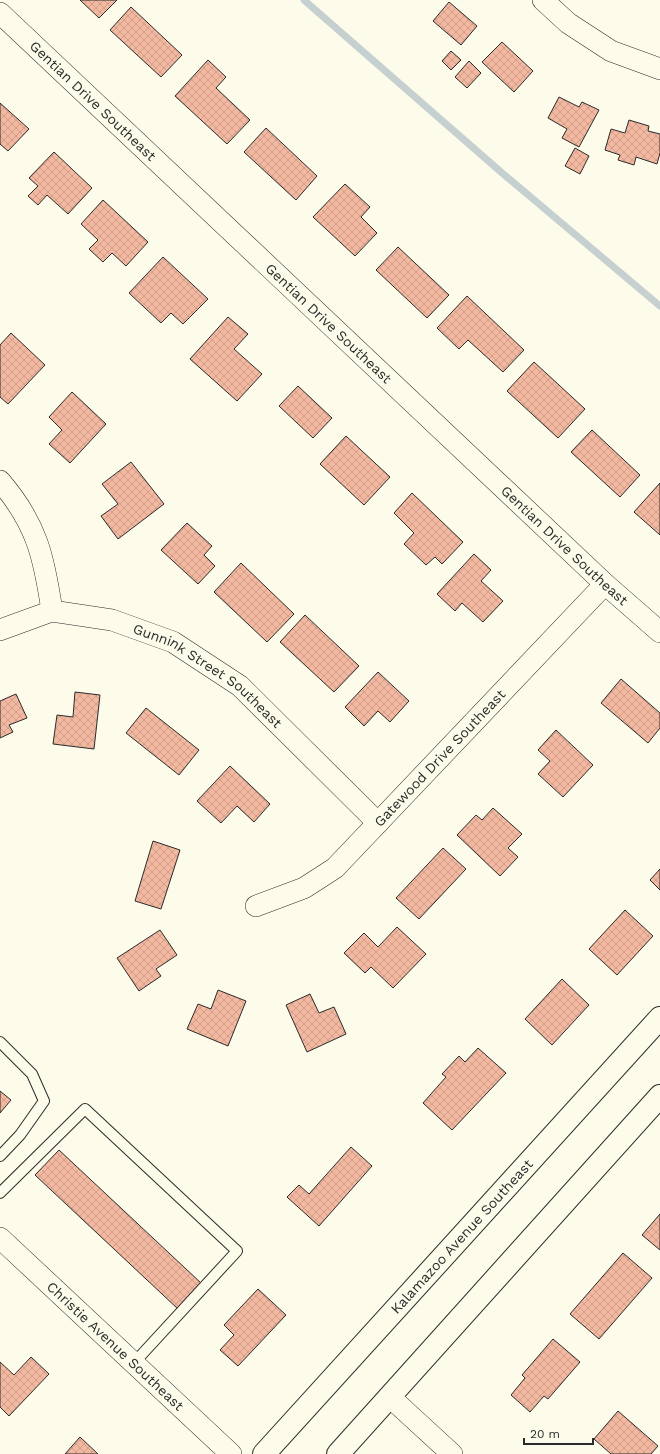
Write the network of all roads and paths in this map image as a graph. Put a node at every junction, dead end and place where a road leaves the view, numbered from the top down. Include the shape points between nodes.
1 (544, 0) edge
2 (0, 13) edge
3 (660, 69) edge
4 (0, 481) edge
5 (605, 584) junction
6 (52, 611) junction
7 (0, 630) edge
8 (660, 632) edge
9 (378, 823) junction
10 (256, 906) dead end
11 (660, 1018) edge
12 (0, 1042) edge
13 (660, 1096) edge
14 (0, 1156) edge
15 (0, 1193) edge
16 (0, 1238) edge
17 (134, 1364) junction
18 (390, 1397) junction
19 (231, 1454) edge
20 (264, 1454) edge
21 (338, 1454) edge
22 (452, 1454) edge

1 - 3 street via 568,23 611,51
2 - 5 street, Gentian Drive Southeast
4 - 6 street via 15,498 33,530 46,570
5 - 8 street, Gentian Drive Southeast
5 - 9 street, Gatewood Drive Southeast
6 - 7 street, Gunnink Street Southeast
6 - 9 street, Gunnink Street Southeast via 112,620 173,642 240,686
9 - 10 street, Gatewood Drive Southeast via 335,868 319,880
11 - 20 main road, Kalamazoo Avenue Southeast
12 - 14 lane via 32,1074 44,1101 20,1135
13 - 18 main road
15 - 17 lane via 85,1109 237,1251
16 - 17 street, Christie Avenue Southeast
17 - 19 street, Christie Avenue Southeast
18 - 21 main road
18 - 22 street

